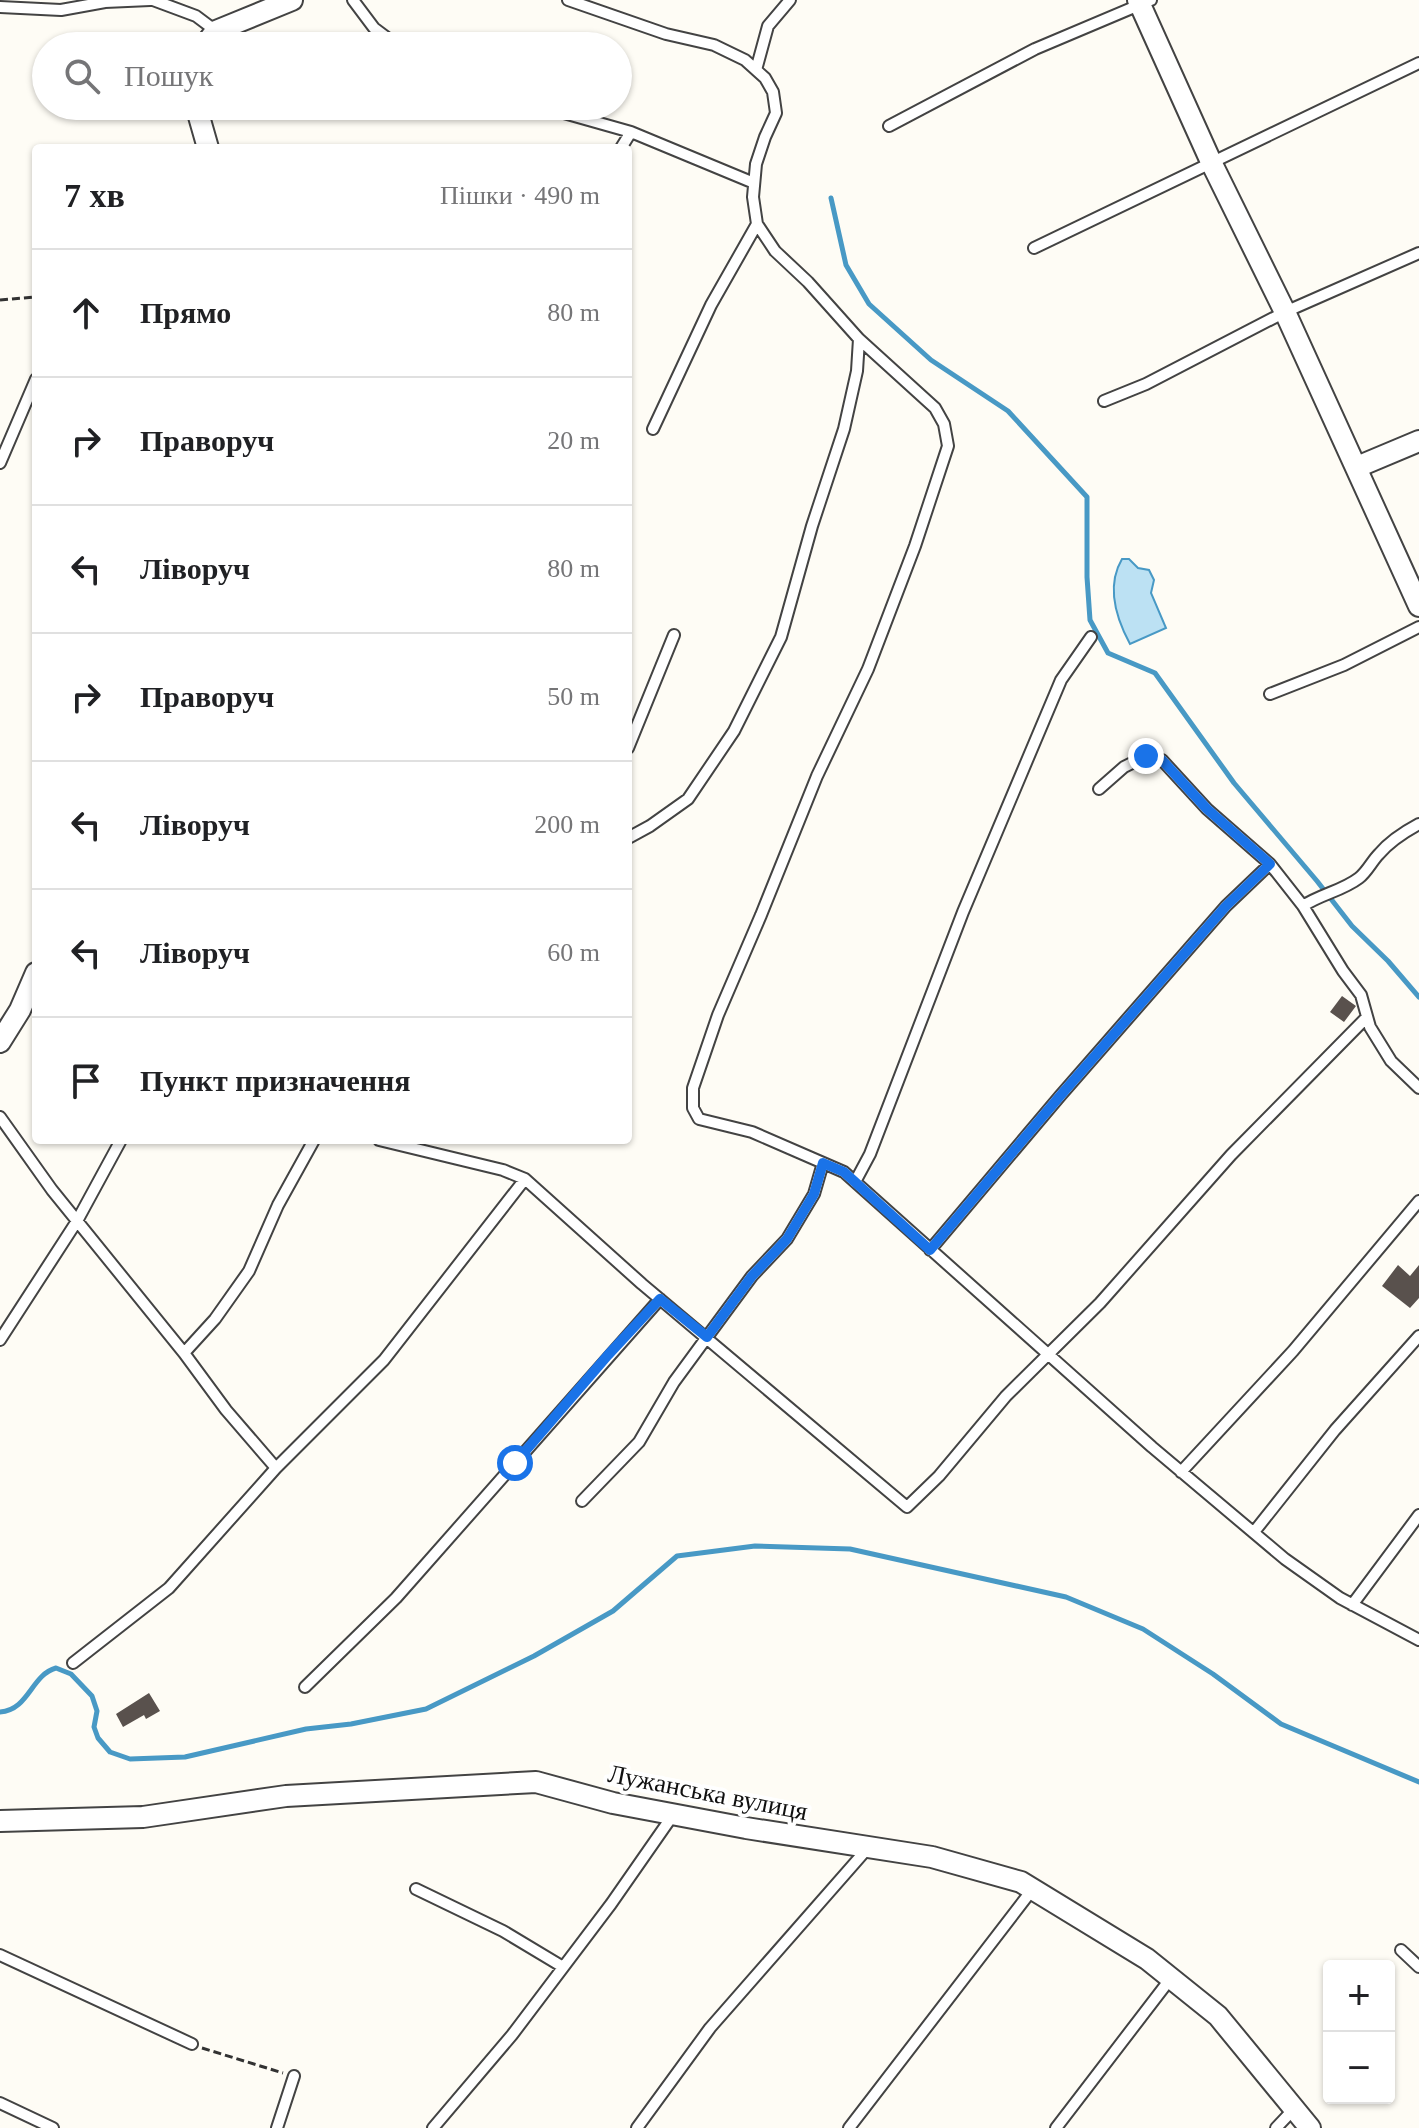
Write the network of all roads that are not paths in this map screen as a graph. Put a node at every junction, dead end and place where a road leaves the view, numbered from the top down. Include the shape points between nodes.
1 (151, 0) edge
2 (292, 0) edge
3 (353, 0) edge
4 (568, 0) edge
5 (790, 0) edge
6 (104, 1) edge
7 (1143, 1) edge
8 (0, 7) edge
9 (206, 32) edge
10 (225, 32) edge
11 (379, 32) edge
12 (1419, 63) edge
13 (756, 70) junction
14 (200, 120) edge
15 (589, 120) edge
16 (889, 126) dead end
17 (631, 132) junction
18 (207, 144) edge
19 (624, 144) edge
20 (1212, 164) junction
21 (754, 183) junction
22 (757, 224) junction
23 (1034, 248) dead end
24 (1419, 253) edge
25 (1285, 312) junction
26 (859, 339) junction
27 (32, 388) edge
28 (1104, 401) dead end
29 (653, 429) dead end
30 (1419, 441) edge
31 (0, 463) edge
32 (1357, 467) junction
33 (1419, 606) edge
34 (1419, 627) edge
35 (674, 635) dead end
36 (1091, 637) dead end
37 (1270, 694) dead end
38 (632, 738) edge
39 (1099, 789) dead end
40 (1419, 824) edge
41 (632, 836) edge
42 (1270, 864) junction
43 (1303, 906) junction
44 (32, 982) edge
45 (1367, 1017) junction
46 (0, 1042) edge
47 (1419, 1088) edge
48 (0, 1117) edge
49 (119, 1144) edge
50 (312, 1144) edge
51 (396, 1144) edge
52 (823, 1163) junction
53 (525, 1179) junction
54 (855, 1182) junction
55 (1419, 1201) edge
56 (77, 1221) junction
57 (930, 1250) junction
58 (660, 1299) junction
59 (1419, 1336) edge
60 (707, 1337) junction
61 (0, 1340) edge
62 (184, 1353) junction
63 (1048, 1354) junction
64 (276, 1468) junction
65 (1181, 1472) junction
66 (582, 1501) dead end
67 (1419, 1515) edge
68 (1254, 1532) junction
69 (1352, 1605) junction
70 (1419, 1640) edge
71 (73, 1663) dead end
72 (305, 1687) dead end
73 (673, 1815) junction
74 (0, 1821) edge
75 (869, 1847) junction
76 (416, 1889) dead end
77 (1032, 1890) junction
78 (1401, 1950) dead end
79 (0, 1955) edge
80 (563, 1967) junction
81 (1419, 1967) edge
82 (1171, 1978) junction
83 (192, 2044) road end
84 (294, 2076) road end
85 (0, 2103) edge
86 (1293, 2110) junction
87 (53, 2128) edge
88 (277, 2128) edge
89 (433, 2128) edge
90 (637, 2128) edge
91 (849, 2128) edge
92 (1056, 2128) edge
93 (1276, 2128) edge
94 (1310, 2128) edge

1 - 6 lane
1 - 9 lane via 196,16
2 - 10 street
3 - 11 lane
4 - 13 lane via 714,45
5 - 13 lane via 768,26
6 - 8 lane via 61,10
7 - 16 lane via 1035,49
7 - 20 street
12 - 20 lane
13 - 21 lane via 773,92 776,113 760,150
14 - 18 street
15 - 17 lane
17 - 19 lane
17 - 21 lane
20 - 23 lane
20 - 25 street
21 - 22 lane
22 - 26 lane via 775,251
22 - 29 lane via 711,305
24 - 25 lane
25 - 28 lane
25 - 32 street
26 - 41 lane via 844,429 781,637 734,731 688,799
26 - 52 lane via 935,408 948,446 868,669 817,776 693,1088 699,1119 752,1132
27 - 31 lane
30 - 32 street
32 - 33 street
34 - 37 lane
35 - 38 lane
36 - 54 lane via 1061,680
39 - 42 lane via 1146,756 1162,760 1207,809
40 - 43 lane via 1380,852 1360,877
42 - 43 lane
42 - 57 lane via 1226,906
43 - 45 lane via 1361,995
44 - 46 street
45 - 47 lane via 1391,1061
45 - 63 lane
48 - 56 lane
49 - 56 lane
50 - 62 lane via 249,1271
51 - 53 lane
52 - 54 lane
52 - 60 lane via 814,1194 787,1239
53 - 58 lane
53 - 64 lane via 384,1360
54 - 57 lane
55 - 65 lane via 1293,1351
56 - 61 lane
56 - 62 lane
57 - 63 lane
58 - 60 lane
58 - 72 lane via 396,1598
59 - 68 lane
60 - 63 lane via 907,1507
60 - 66 lane via 639,1442
62 - 64 lane
63 - 65 lane
64 - 71 lane via 169,1588
65 - 68 lane
67 - 69 lane
68 - 69 lane
69 - 70 lane
73 - 74 street, Лужанська вулиця via 536,1782 286,1796 143,1817
73 - 75 street, Лужанська вулиця
73 - 80 lane
75 - 77 street, Лужанська вулиця via 932,1857 1021,1882
75 - 90 lane via 710,2028
76 - 80 lane
77 - 82 street, Лужанська вулиця
77 - 91 lane
78 - 81 lane
79 - 83 lane
80 - 89 lane
82 - 86 street, Лужанська вулиця via 1218,2016
82 - 92 lane
84 - 88 lane
85 - 87 lane
86 - 93 lane
86 - 94 street, Лужанська вулиця

